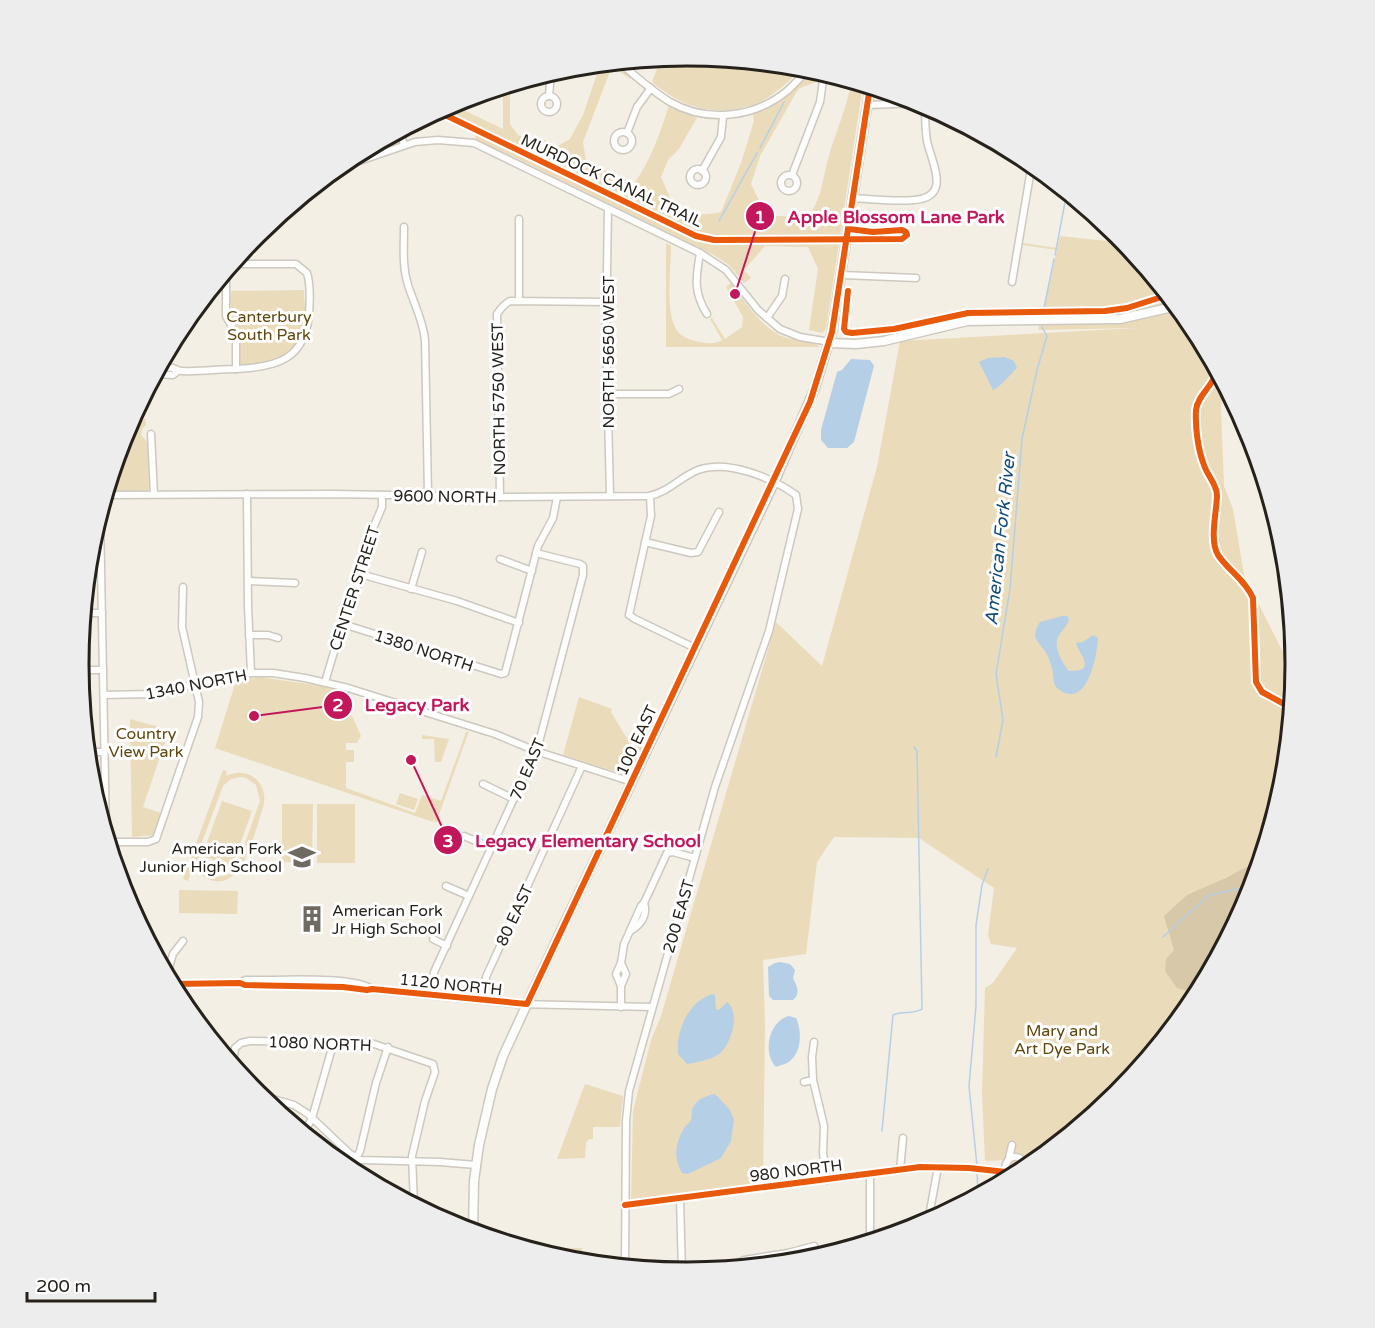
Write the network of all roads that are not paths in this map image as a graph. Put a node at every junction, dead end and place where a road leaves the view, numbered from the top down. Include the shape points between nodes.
1 (629, 69) edge
2 (801, 77) edge
3 (823, 81) edge
4 (550, 82) edge
5 (651, 88) junction
6 (869, 95) edge
7 (549, 96) dead end
8 (895, 104) edge
9 (868, 105) junction
10 (723, 116) junction
11 (924, 116) edge
12 (627, 132) dead end
13 (402, 139) edge
14 (404, 145) junction
15 (373, 156) edge
16 (702, 171) dead end
17 (1030, 174) edge
18 (792, 175) dead end
19 (853, 198) junction
20 (608, 208) junction
21 (519, 219) dead end
22 (404, 227) dead end
23 (700, 253) junction
24 (244, 264) edge
25 (842, 275) junction
26 (916, 278) dead end
27 (785, 279) dead end
28 (1012, 282) dead end
29 (226, 284) edge
30 (519, 301) junction
31 (607, 302) junction
32 (1165, 304) edge
33 (1168, 308) edge
34 (706, 314) dead end
35 (767, 318) junction
36 (830, 340) junction
37 (168, 368) edge
38 (236, 369) junction
39 (178, 371) junction
40 (165, 375) edge
41 (679, 389) dead end
42 (608, 394) junction
43 (151, 434) dead end
44 (772, 485) junction
45 (154, 494) junction
46 (247, 494) junction
47 (428, 494) junction
48 (114, 495) edge
49 (382, 495) junction
50 (610, 496) junction
51 (650, 496) junction
52 (500, 497) junction
53 (557, 497) junction
54 (719, 512) dead end
55 (645, 542) junction
56 (101, 549) edge
57 (422, 552) dead end
58 (536, 553) junction
59 (500, 559) dead end
60 (531, 571) junction
61 (360, 574) junction
62 (248, 581) junction
63 (295, 583) dead end
64 (183, 587) dead end
65 (411, 588) junction
66 (92, 613) edge
67 (102, 613) junction
68 (519, 623) junction
69 (343, 624) junction
70 (249, 635) junction
71 (278, 638) dead end
72 (695, 648) junction
73 (89, 670) edge
74 (103, 670) junction
75 (251, 673) junction
76 (326, 682) junction
77 (195, 685) junction
78 (104, 695) junction
79 (536, 751) junction
80 (97, 752) edge
81 (104, 752) junction
82 (582, 766) junction
83 (632, 782) junction
84 (483, 784) dead end
85 (105, 799) edge
86 (514, 799) junction
87 (464, 836) dead end
88 (117, 842) edge
89 (492, 848) junction
90 (694, 858) junction
91 (446, 886) dead end
92 (469, 896) junction
93 (433, 939) dead end
94 (183, 941) dead end
95 (447, 946) junction
96 (170, 963) edge
97 (621, 963) junction
98 (183, 984) edge
99 (621, 986) junction
100 (430, 995) junction
101 (482, 1000) junction
102 (527, 1004) junction
103 (621, 1007) junction
104 (652, 1008) junction
105 (332, 1041) junction
106 (814, 1042) dead end
107 (388, 1047) junction
108 (234, 1053) edge
109 (813, 1080) junction
110 (804, 1082) dead end
111 (278, 1100) edge
112 (312, 1118) junction
113 (308, 1126) edge
114 (903, 1138) dead end
115 (356, 1158) junction
116 (413, 1162) junction
117 (1018, 1162) edge
118 (476, 1165) junction
119 (938, 1167) junction
120 (1011, 1167) edge
121 (900, 1170) junction
122 (1003, 1172) edge
123 (870, 1174) junction
124 (827, 1180) junction
125 (414, 1195) edge
126 (680, 1199) junction
127 (625, 1205) junction
128 (929, 1210) edge
129 (473, 1222) edge
130 (870, 1233) edge
131 (814, 1246) dead end
132 (788, 1253) joint
133 (781, 1255) edge
134 (625, 1259) edge
135 (682, 1262) edge

1 - 5 street
2 - 10 street via 774,101 751,111
3 - 18 street via 820,102
4 - 7 street
5 - 10 street via 684,108
5 - 12 street via 637,107
6 - 9 main road, 100 EAST
8 - 9 street
9 - 19 main road, 100 EAST
10 - 16 street via 721,137
11 - 19 street via 937,179 932,194 914,200
13 - 14 street
14 - 15 street
14 - 20 street via 438,140 474,143
17 - 28 street
19 - 25 main road, 100 EAST
20 - 23 street
20 - 31 street, NORTH 5650 WEST
21 - 30 street
22 - 47 street via 404,264 425,340
23 - 34 street via 697,300
23 - 35 street via 726,270
24 - 38 street via 284,263 302,268 308,279 308,325 288,357 267,367
25 - 26 street
25 - 36 main road, 100 EAST
27 - 35 street via 782,296
29 - 38 street via 226,316 236,334
30 - 31 street
30 - 52 street, NORTH 5750 WEST via 505,303 497,314
31 - 42 street, NORTH 5650 WEST
32 - 36 main road via 1115,315 968,317 880,336
33 - 36 main road via 1112,320 967,321 884,341 856,344
35 - 36 street via 789,334
36 - 44 main road, 100 EAST via 810,402
37 - 39 street
38 - 39 street
39 - 40 street
41 - 42 street via 669,393
42 - 50 street, NORTH 5650 WEST
43 - 45 street
44 - 51 street, 9600 NORTH via 740,469 709,468
44 - 72 main road, 100 EAST
44 - 90 street, 200 EAST via 796,495 798,509 769,631
45 - 46 street, 9600 NORTH
45 - 48 street, 9600 NORTH
46 - 49 street, 9600 NORTH
46 - 62 street
47 - 49 street, 9600 NORTH
47 - 52 street, 9600 NORTH
49 - 61 street, CENTER STREET via 382,507
50 - 51 street, 9600 NORTH
50 - 53 street, 9600 NORTH
51 - 55 street via 651,516
52 - 53 street, 9600 NORTH
53 - 58 street via 553,518
54 - 55 street via 698,552
55 - 72 street via 629,615
56 - 67 street
57 - 65 street
58 - 60 street
58 - 79 street, 70 EAST via 583,566
59 - 60 street
60 - 68 street
61 - 65 street
61 - 69 street, CENTER STREET
62 - 63 street
62 - 70 street
64 - 77 street via 182,627
65 - 68 street
66 - 67 street
67 - 74 street
68 - 69 street, 1380 NORTH via 505,673 501,674
69 - 76 street, CENTER STREET
70 - 71 street
70 - 75 street
72 - 83 main road, 100 EAST
73 - 74 street
74 - 78 street
75 - 76 street, 1340 NORTH
75 - 77 street, 1340 NORTH
76 - 79 street, 1340 NORTH via 495,734
77 - 78 street, 1340 NORTH via 141,695
77 - 88 street via 198,717 156,839
78 - 81 street
79 - 82 street, 1340 NORTH
79 - 86 street, 70 EAST
80 - 81 street
81 - 85 street
82 - 83 street, 1340 NORTH
82 - 101 street, 80 EAST via 486,977
83 - 102 main road, 100 EAST
84 - 86 street
86 - 89 street, 70 EAST
87 - 89 street
89 - 92 street, 70 EAST
90 - 97 street via 670,852 665,858 624,944
90 - 104 street, 200 EAST
91 - 92 street
92 - 95 street, 70 EAST
93 - 95 street
94 - 96 street
95 - 100 street, 70 EAST via 433,976
97 - 99 street via 626,974
97 - 99 street via 616,974
98 - 100 street, 1120 NORTH via 339,981
99 - 103 street
100 - 101 street, 1120 NORTH
101 - 102 street, 1120 NORTH
102 - 103 street, 1120 NORTH
102 - 118 main road, 100 EAST via 492,1089
103 - 104 street, 1120 NORTH
104 - 127 street, 200 EAST via 627,1100
105 - 107 street, 1080 NORTH
105 - 108 street, 1080 NORTH via 250,1041 238,1045
105 - 112 street
106 - 109 street
107 - 115 street
107 - 116 street, 1080 NORTH via 434,1065
109 - 110 street
109 - 124 street via 823,1119
111 - 112 street
112 - 113 street
112 - 115 street
114 - 121 street
115 - 116 street
116 - 118 street
116 - 125 street
117 - 120 street via 1013,1157
118 - 129 main road, 100 EAST
119 - 121 street, 980 NORTH
119 - 122 street, 980 NORTH
119 - 128 street
121 - 123 street, 980 NORTH
123 - 124 street, 980 NORTH
123 - 130 street
124 - 126 street, 980 NORTH
126 - 127 street, 980 NORTH
126 - 135 street
127 - 134 street, 200 EAST
131 - 132 street
132 - 133 street

